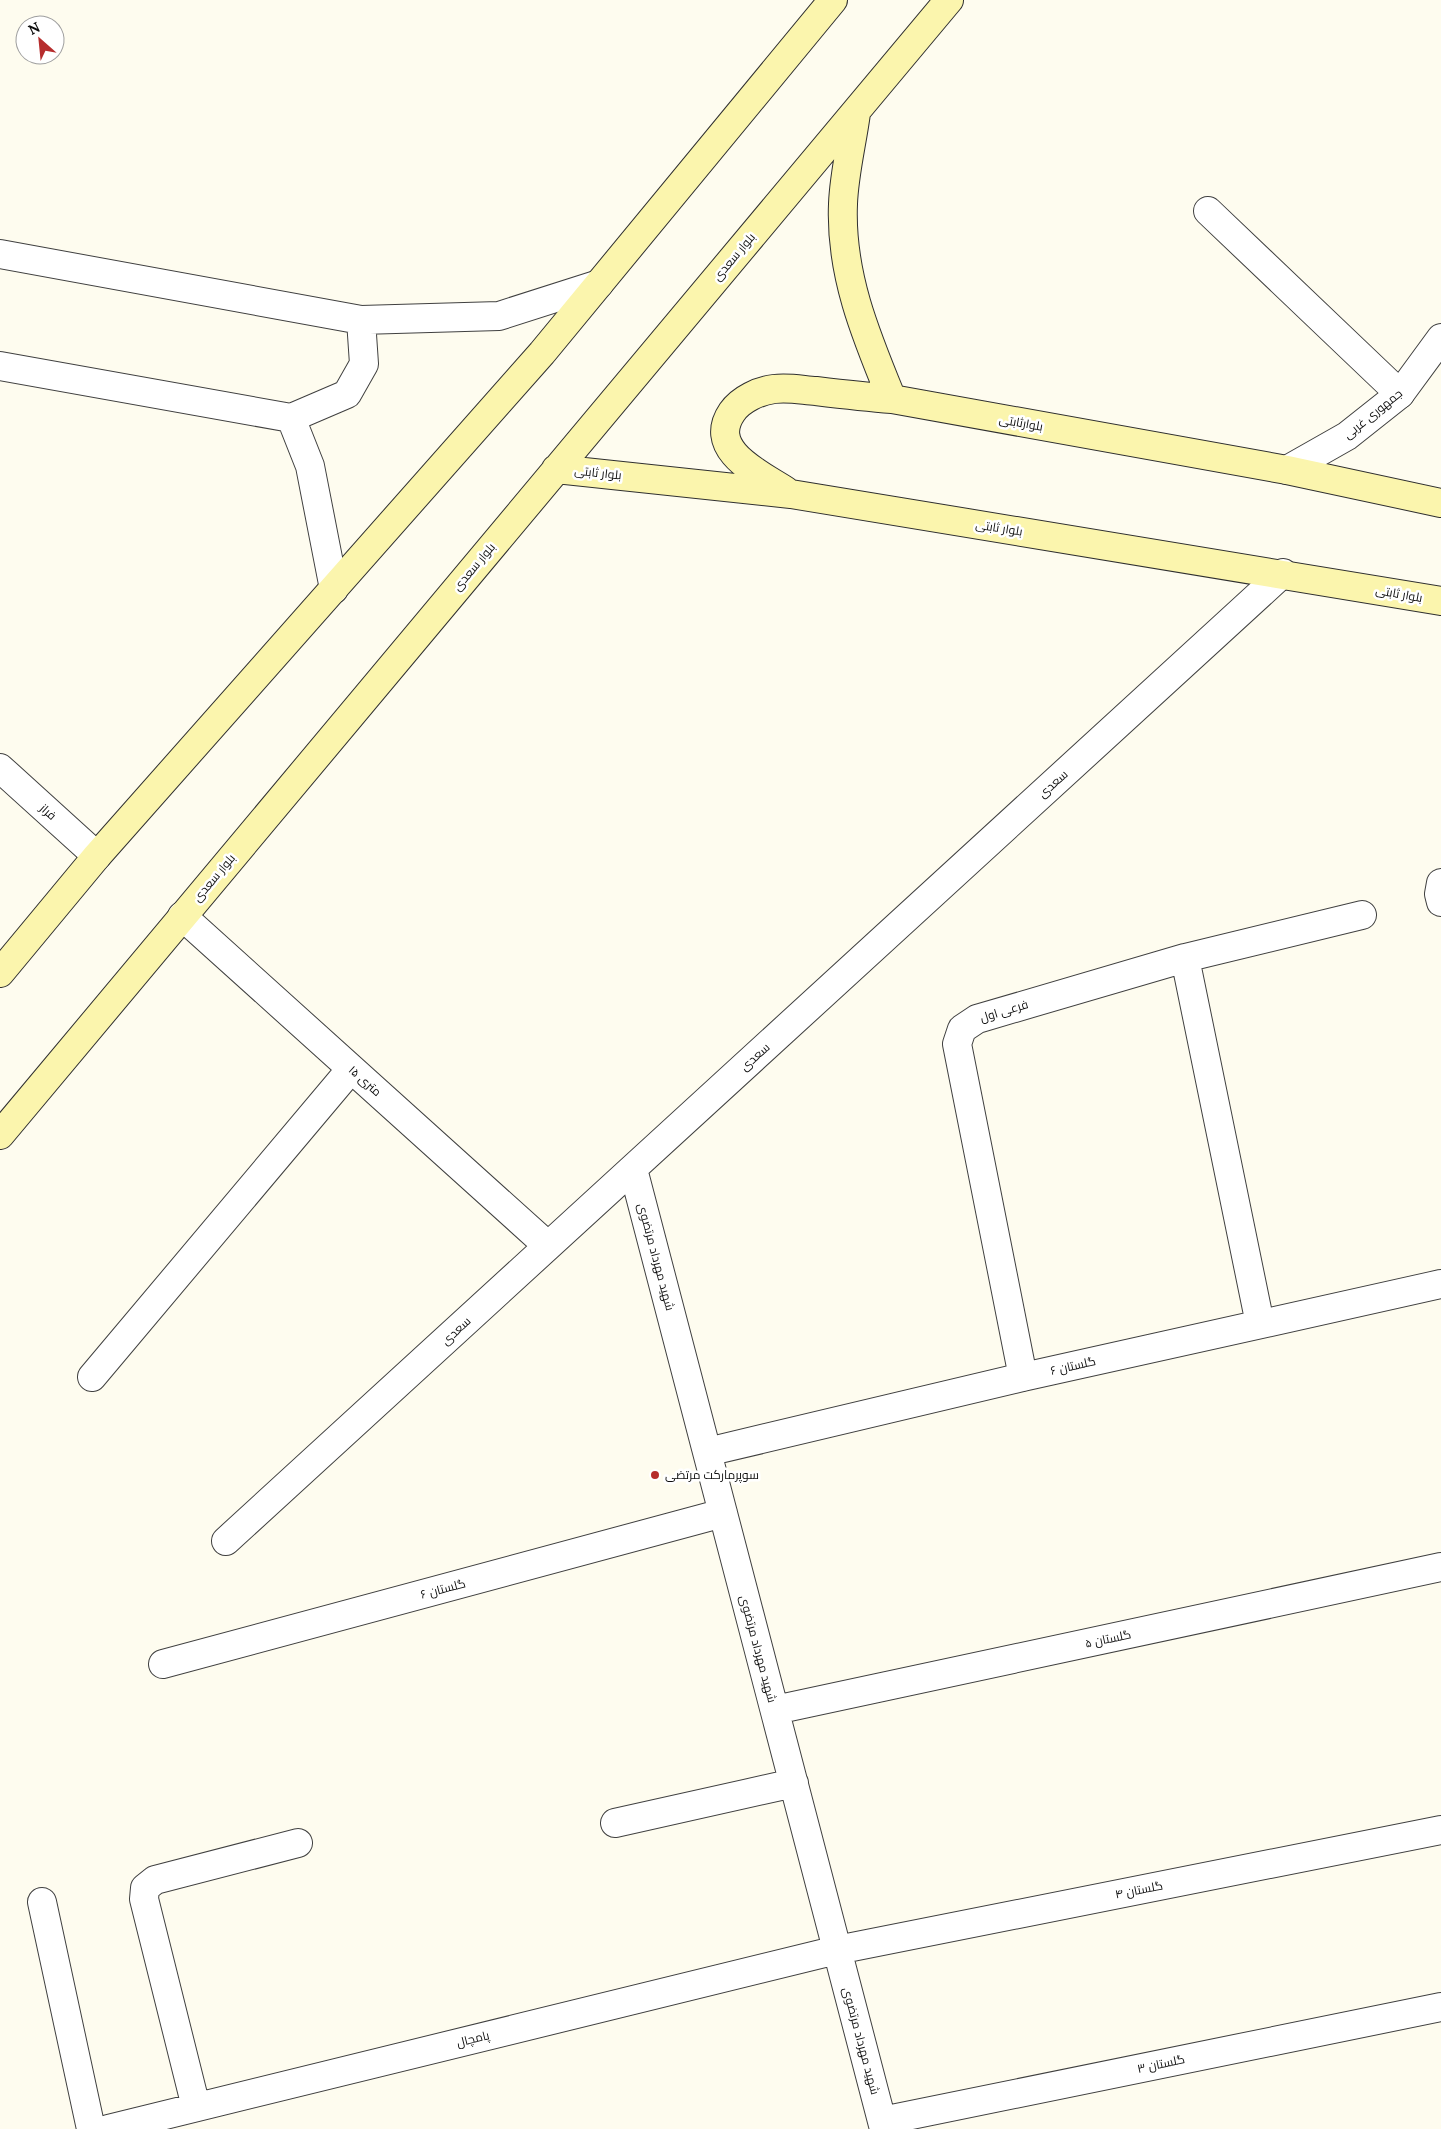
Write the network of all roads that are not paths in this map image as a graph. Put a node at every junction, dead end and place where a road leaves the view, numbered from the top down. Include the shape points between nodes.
1 (833, 0) edge
2 (949, 0) edge
3 (856, 113) junction
4 (1208, 211) dead end
5 (0, 254) edge
6 (599, 284) junction
7 (361, 320) junction
8 (1441, 338) edge
9 (0, 366) edge
10 (1400, 394) junction
11 (892, 399) junction
12 (291, 418) junction
13 (556, 468) junction
14 (1287, 470) junction
15 (791, 494) junction
16 (1441, 503) edge
17 (1283, 574) junction
18 (334, 589) junction
19 (1441, 601) edge
20 (0, 768) edge
21 (97, 856) junction
22 (1362, 915) dead end
23 (182, 916) junction
24 (1185, 958) junction
25 (0, 973) edge
26 (351, 1069) junction
27 (0, 1135) edge
28 (632, 1169) junction
29 (548, 1246) junction
30 (1441, 1284) edge
31 (1260, 1324) junction
32 (1023, 1377) junction
33 (92, 1378) dead end
34 (707, 1452) junction
35 (723, 1513) junction
36 (226, 1541) dead end
37 (1441, 1568) edge
38 (163, 1664) dead end
39 (774, 1710) junction
40 (794, 1783) junction
41 (615, 1824) dead end
42 (1441, 1830) edge
43 (298, 1843) dead end
44 (42, 1902) dead end
45 (837, 1950) junction
46 (1441, 2007) edge
47 (196, 2107) junction
48 (883, 2125) edge
49 (91, 2129) edge
50 (108, 2129) edge

1 - 6 main road
2 - 3 main road, بلوار سعدی
3 - 11 main road via 843,204 846,268 861,323
3 - 13 main road, بلوار سعدی
4 - 10 street
5 - 7 street
6 - 7 street via 499,316
6 - 18 main road via 536,361
7 - 12 street via 364,364 348,394
8 - 10 street, جمهوری غربی
9 - 12 street
10 - 14 street, جمهوری غربی via 1347,436
11 - 14 main road, بلوارثابتی
11 - 15 main road, بلوارثابتی via 774,389 748,397 737,405 726,420 724,429 730,449 744,464
12 - 18 street via 310,466
13 - 15 main road, بلوار ثابتی
13 - 23 main road, بلوار سعدی
14 - 16 main road, بلوارثابتی
15 - 17 main road, بلوار ثابتی
17 - 19 main road, بلوار ثابتی
17 - 28 street, سعدی
18 - 21 main road
20 - 21 street, فراز
21 - 25 main road
22 - 24 street, فرعی اول
23 - 26 street, ۱۵ متری
23 - 27 main road, بلوار سعدی
24 - 31 street
24 - 32 street, فرعی اول via 977,1019 962,1029 957,1044
26 - 29 street, ۱۵ متری
26 - 33 street
28 - 29 street, سعدی
28 - 34 street, شهید مهرداد مرتضوی
29 - 36 street, سعدی
30 - 31 street, گلستان ۶
31 - 32 street, گلستان ۶
32 - 34 street, گلستان ۶
34 - 35 street, شهید مهرداد مرتضوی
35 - 38 street, گلستان ۶
35 - 39 street, شهید مهرداد مرتضوی
37 - 39 street, گلستان ۵
39 - 40 street, شهید مهرداد مرتضوی
40 - 41 street
40 - 45 street, شهید مهرداد مرتضوی
42 - 45 street, گلستان ۴
43 - 47 street via 155,1880 145,1888 144,1899
44 - 49 street
45 - 47 street, پامچال
45 - 48 street, شهید مهرداد مرتضوی
46 - 48 street, گلستان ۳
47 - 50 street, پامچال

